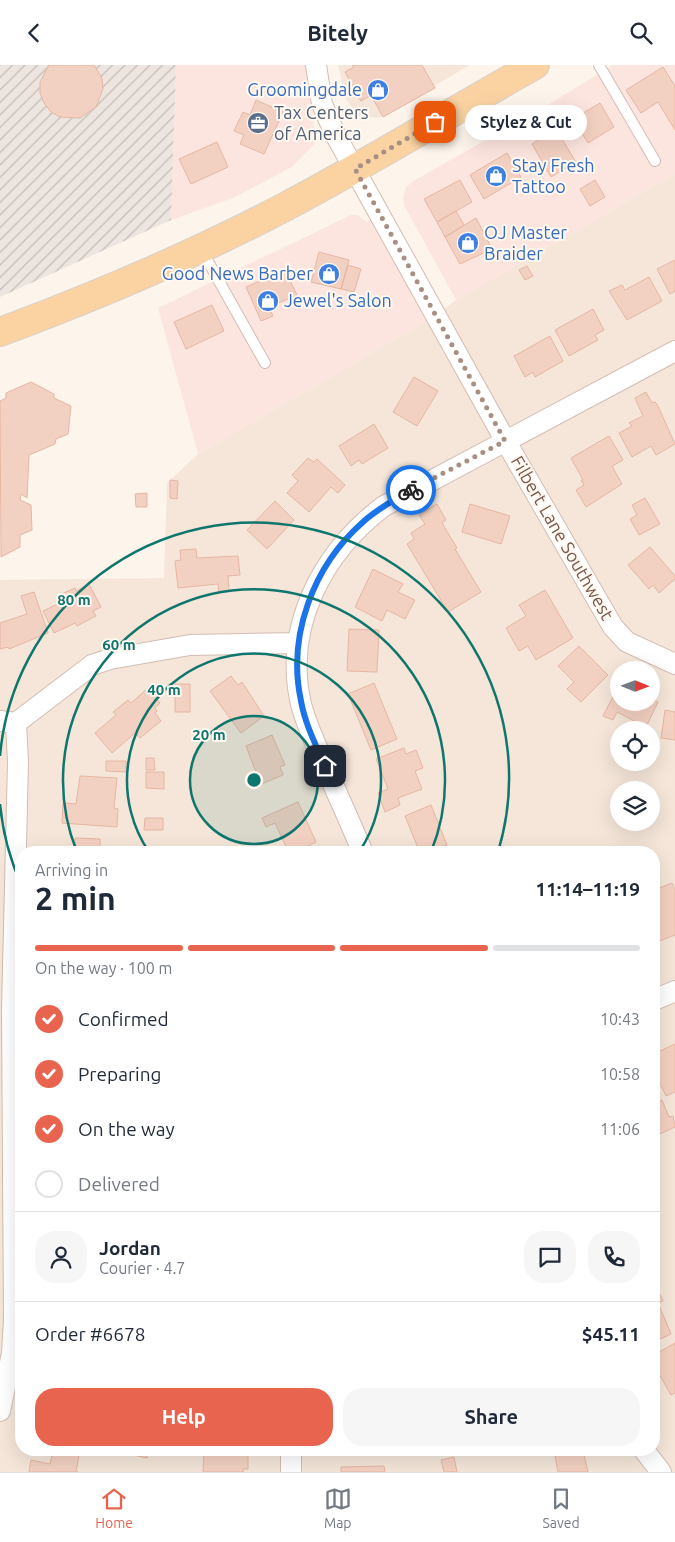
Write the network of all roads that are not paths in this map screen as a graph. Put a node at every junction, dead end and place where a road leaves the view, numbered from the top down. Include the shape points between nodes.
1 (316, 65) edge
2 (535, 65) edge
3 (599, 65) edge
4 (655, 161) dead end
5 (355, 169) junction
6 (201, 248) junction
7 (0, 332) edge
8 (675, 351) edge
9 (265, 363) dead end
10 (505, 441) junction
11 (298, 643) junction
12 (675, 664) edge
13 (8, 722) edge
14 (360, 846) edge
15 (675, 991) edge
16 (660, 997) edge
17 (6, 1010) edge
18 (15, 1208) edge
19 (15, 1314) edge
20 (0, 1411) edge
21 (291, 1456) edge
22 (649, 1456) edge
23 (291, 1472) edge
24 (661, 1472) edge

1 - 5 street, Filbert Lane Southwest via 322,103
2 - 5 main road
3 - 4 lane
5 - 6 main road
5 - 10 street, Filbert Lane Southwest
6 - 7 main road via 106,291
6 - 9 lane
8 - 10 street
10 - 11 street via 413,489 364,521 334,554 320,576 305,613
10 - 12 street, Filbert Lane Southwest via 613,627 628,642
11 - 13 street via 190,645 110,659 92,665
11 - 14 street via 298,682 306,720
13 - 17 street via 18,762
15 - 16 street
17 - 18 street
19 - 20 street via 12,1353
21 - 23 street
22 - 24 street

